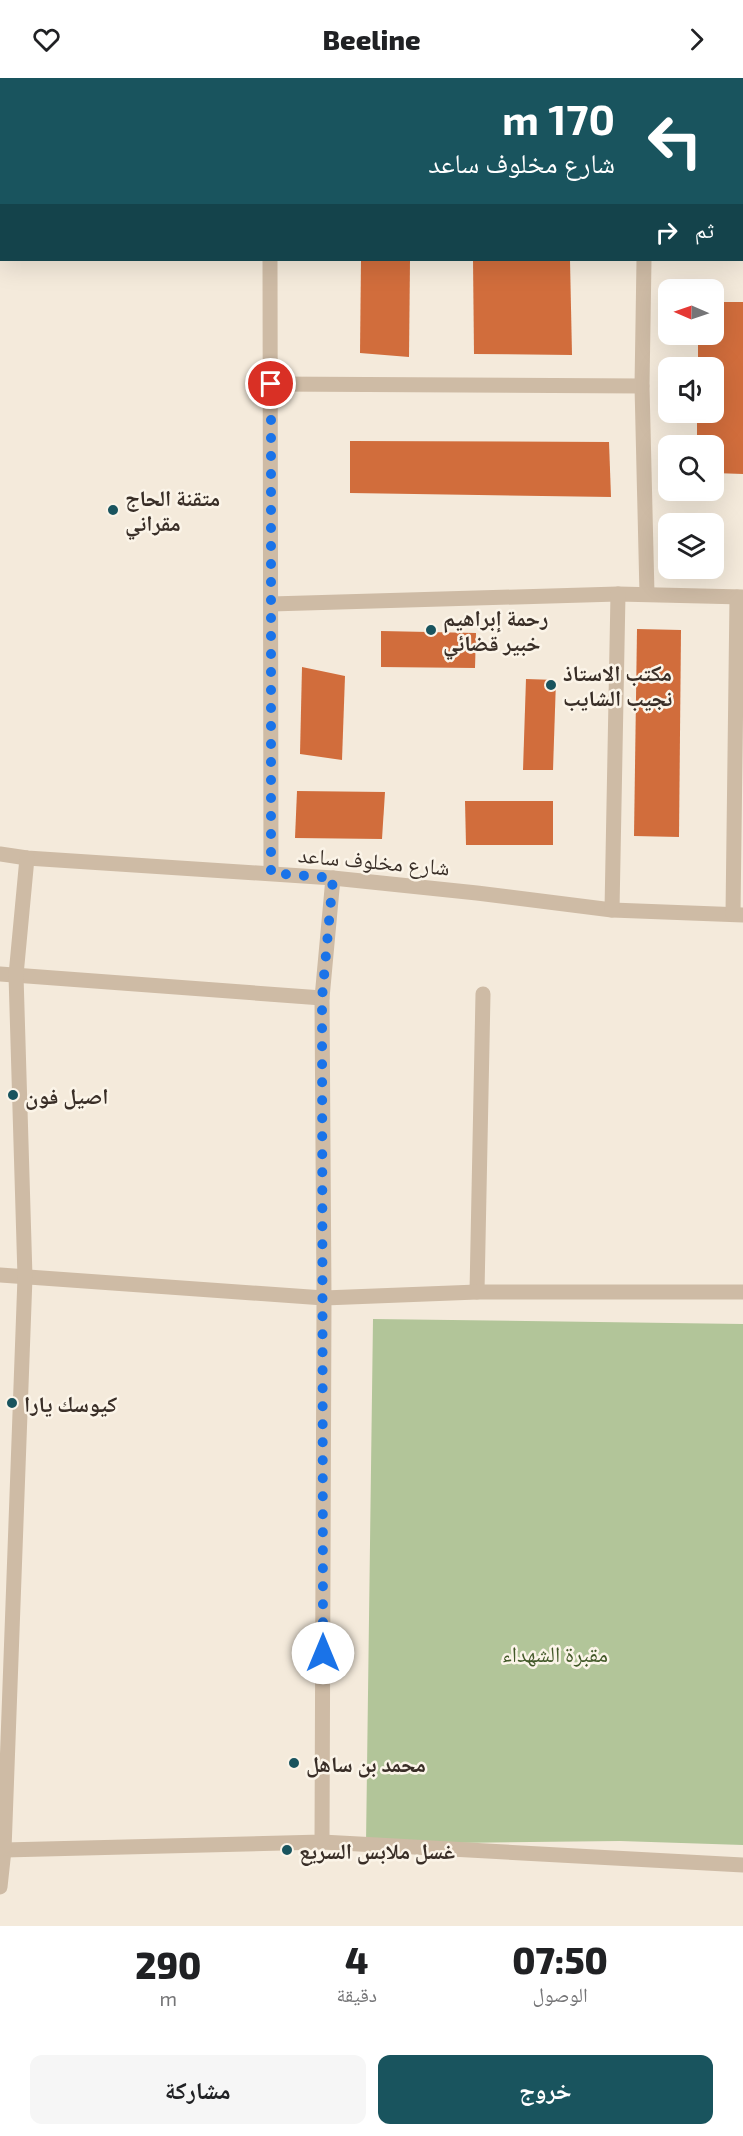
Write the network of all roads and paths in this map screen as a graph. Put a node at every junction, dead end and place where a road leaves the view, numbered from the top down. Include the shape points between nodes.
1 (270, 261) edge
2 (644, 261) edge
3 (271, 384) junction
4 (642, 386) junction
5 (618, 594) junction
6 (647, 594) junction
7 (740, 597) edge
8 (272, 604) junction
9 (0, 854) edge
10 (27, 858) junction
11 (271, 873) junction
12 (333, 878) junction
13 (612, 910) junction
14 (738, 915) edge
15 (0, 974) edge
16 (16, 975) junction
17 (483, 994) dead end
18 (322, 998) junction
19 (0, 1275) edge
20 (25, 1277) junction
21 (477, 1292) junction
22 (743, 1292) edge
23 (324, 1298) junction
24 (322, 1842) junction
25 (4, 1850) junction
26 (743, 1865) edge
27 (0, 1887) edge

1 - 3 street
2 - 4 street
3 - 4 street
3 - 8 street
4 - 6 street
5 - 6 street
5 - 8 street
5 - 13 street
6 - 7 street
7 - 14 street
8 - 11 street
9 - 10 street, شارع مخلوف ساعد
10 - 11 street, شارع مخلوف ساعد
10 - 16 street
11 - 12 street, شارع مخلوف ساعد
12 - 13 street, شارع مخلوف ساعد
12 - 18 street
13 - 14 street, شارع مخلوف ساعد
15 - 16 street
16 - 18 street
16 - 20 street
17 - 21 street
18 - 23 street
19 - 20 street
20 - 23 street
20 - 25 street
21 - 22 street
21 - 23 street
23 - 24 street
24 - 25 street
24 - 26 street
25 - 27 street

